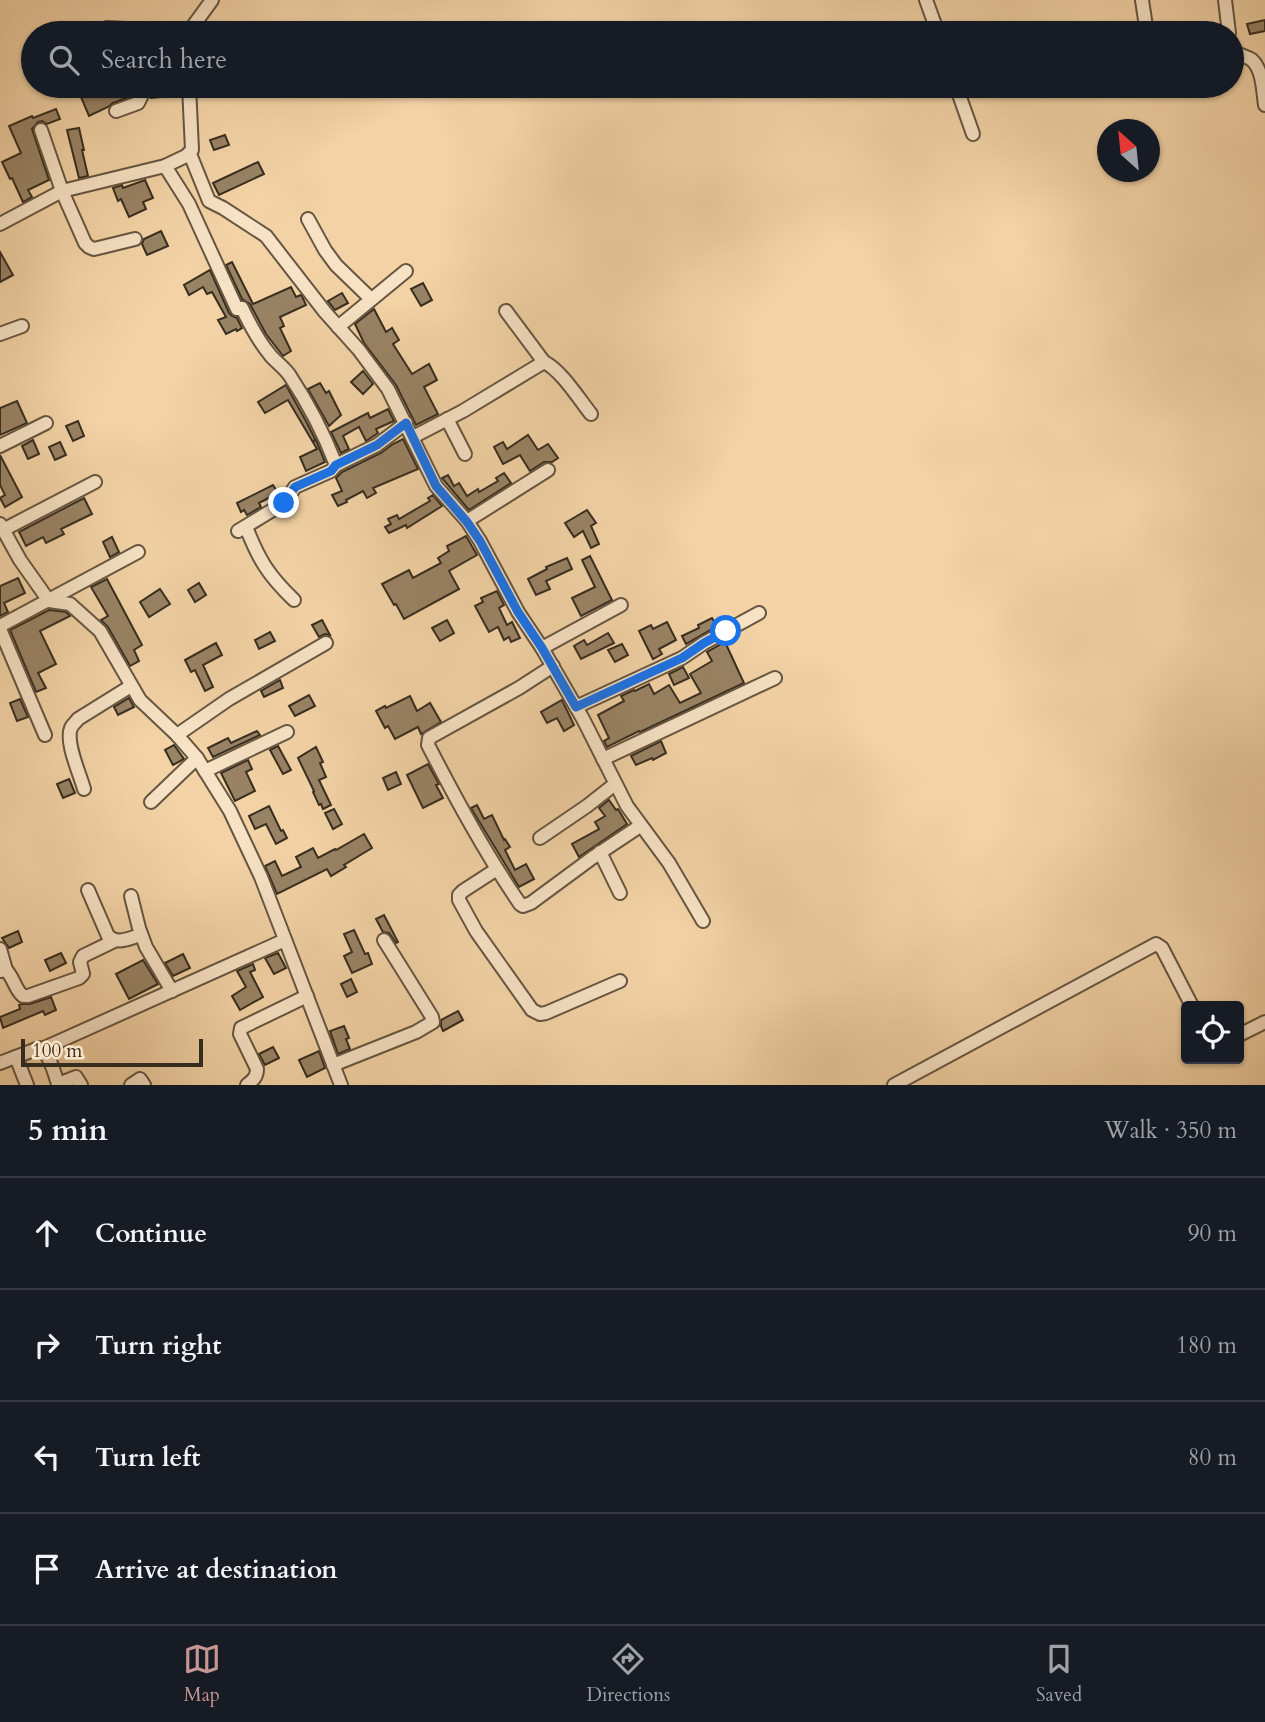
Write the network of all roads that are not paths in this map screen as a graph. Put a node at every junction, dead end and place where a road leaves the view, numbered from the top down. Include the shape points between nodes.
1 (212, 0) edge
2 (926, 0) edge
3 (1142, 0) edge
4 (1225, 0) edge
5 (197, 21) edge
6 (934, 21) edge
7 (1145, 21) edge
8 (1228, 21) edge
9 (1244, 56) edge
10 (140, 98) edge
11 (190, 98) edge
12 (960, 98) edge
13 (1265, 105) edge
14 (116, 111) dead end
15 (41, 130) dead end
16 (973, 134) dead end
17 (190, 154) junction
18 (165, 166) junction
19 (62, 191) junction
20 (308, 219) dead end
21 (0, 224) edge
22 (135, 239) dead end
23 (406, 271) dead end
24 (371, 299) junction
25 (506, 311) dead end
26 (22, 326) dead end
27 (338, 327) junction
28 (0, 334) edge
29 (544, 362) junction
30 (591, 414) dead end
31 (447, 419) junction
32 (46, 423) dead end
33 (406, 423) junction
34 (413, 437) junction
35 (0, 446) edge
36 (466, 454) dead end
37 (336, 465) junction
38 (548, 470) dead end
39 (95, 482) dead end
40 (467, 522) junction
41 (1, 527) edge
42 (138, 552) dead end
43 (294, 600) dead end
44 (49, 601) junction
45 (621, 605) dead end
46 (759, 612) dead end
47 (0, 627) edge
48 (326, 643) dead end
49 (542, 648) junction
50 (553, 666) junction
51 (775, 678) dead end
52 (131, 686) junction
53 (576, 707) junction
54 (287, 732) dead end
55 (45, 735) dead end
56 (177, 735) junction
57 (197, 758) junction
58 (603, 759) junction
59 (205, 771) junction
60 (615, 785) junction
61 (84, 789) dead end
62 (151, 802) dead end
63 (640, 826) junction
64 (540, 838) dead end
65 (600, 852) junction
66 (497, 869) junction
67 (88, 890) dead end
68 (620, 893) dead end
69 (131, 896) dead end
70 (703, 921) dead end
71 (141, 934) junction
72 (285, 940) junction
73 (384, 940) dead end
74 (114, 941) junction
75 (0, 949) edge
76 (3, 970) edge
77 (620, 981) dead end
78 (172, 991) junction
79 (307, 996) junction
80 (1189, 1001) edge
81 (1265, 1023) edge
82 (1244, 1033) edge
83 (42, 1049) junction
84 (16, 1057) junction
85 (0, 1063) edge
86 (333, 1065) junction
87 (27, 1085) edge
88 (81, 1085) edge
89 (131, 1085) edge
90 (145, 1085) edge
91 (247, 1085) edge
92 (341, 1085) edge
93 (894, 1085) edge

1 - 5 street
2 - 6 street
3 - 7 street
4 - 8 street
9 - 13 street via 1259,71
10 - 14 street via 135,105
11 - 17 street
12 - 16 street
15 - 19 street
17 - 18 street
17 - 27 street via 209,201 266,236
18 - 19 street
18 - 37 street via 189,204 237,309 242,309 271,356 289,373
19 - 21 street
19 - 22 street via 89,247
20 - 24 street via 336,265
23 - 24 street
24 - 27 street
25 - 29 street
26 - 28 street
27 - 33 street via 388,389
29 - 30 street
29 - 31 street
31 - 34 street
31 - 36 street
32 - 35 street
33 - 34 street
33 - 37 street via 377,445
34 - 40 street via 436,486
37 - 43 street via 295,487 284,503 242,529 274,580
38 - 40 street
39 - 41 street
40 - 49 street
41 - 44 street
42 - 44 street
44 - 47 street
44 - 52 street via 70,604 100,631
45 - 49 street
46 - 53 street via 682,658
47 - 55 street
48 - 56 street
49 - 50 street
50 - 53 street
50 - 66 street via 427,742
51 - 58 street
52 - 56 street via 139,700
52 - 61 street via 71,726 71,746
53 - 58 street
54 - 59 street
56 - 57 street
57 - 59 street
57 - 62 street
58 - 60 street
59 - 72 street via 230,811
60 - 63 street
60 - 64 street
63 - 65 street
63 - 70 street via 669,863
65 - 66 street via 526,906
65 - 68 street
66 - 77 street via 463,891 459,900 532,1010 546,1013
67 - 74 street
69 - 71 street
71 - 74 street
71 - 78 street
72 - 78 street
72 - 79 street
73 - 86 street via 433,1022
74 - 76 street via 83,956 79,978 27,996 20,994 11,975
75 - 76 street
78 - 83 street
79 - 86 street
79 - 91 street via 242,1028 240,1034 257,1069 255,1079
80 - 93 street via 1156,944
81 - 82 street
83 - 84 street
83 - 88 street via 58,1084 76,1077
84 - 85 street
84 - 87 street
86 - 92 street
89 - 90 street via 140,1079

